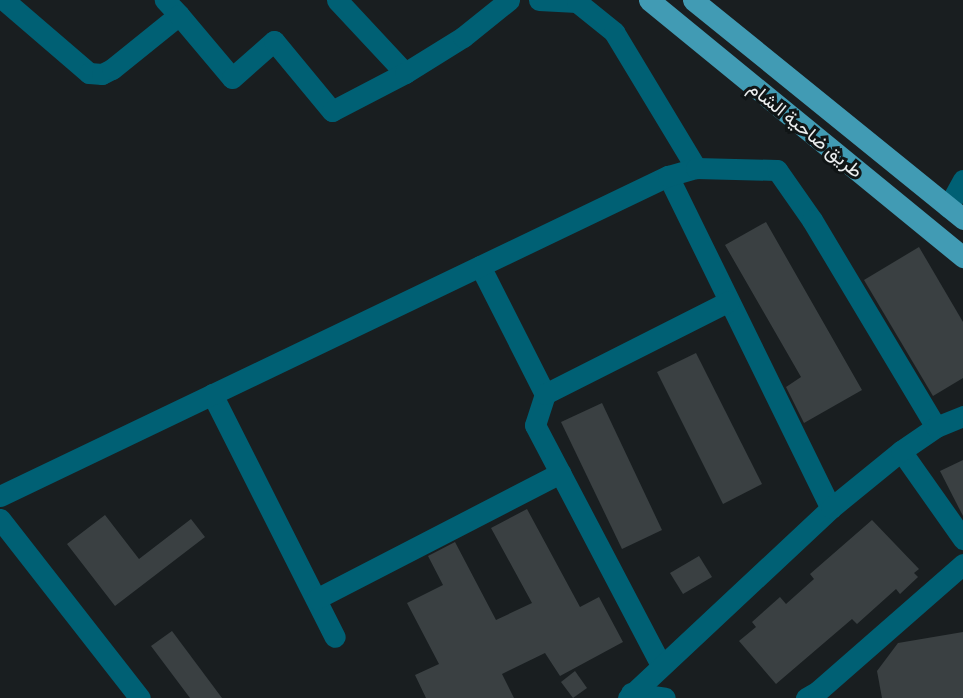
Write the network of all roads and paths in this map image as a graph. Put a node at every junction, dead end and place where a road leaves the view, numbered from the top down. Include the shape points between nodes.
1 (4, 0) edge
2 (337, 0) edge
3 (509, 0) edge
4 (539, 0) edge
5 (649, 0) edge
6 (693, 0) edge
7 (172, 7) edge
8 (405, 73) junction
9 (696, 168) junction
10 (668, 176) junction
11 (963, 180) edge
12 (956, 213) edge
13 (963, 257) edge
14 (480, 266) junction
15 (729, 301) junction
16 (212, 394) junction
17 (545, 394) junction
18 (963, 416) edge
19 (936, 427) junction
20 (901, 451) junction
21 (560, 473) junction
22 (0, 496) edge
23 (831, 508) junction
24 (0, 519) edge
25 (963, 539) edge
26 (963, 564) edge
27 (316, 600) junction
28 (335, 638) dead end
29 (661, 665) junction
30 (630, 696) edge
31 (139, 698) edge
32 (665, 698) edge
33 (806, 698) edge

1 - 7 street via 89,73 102,74
2 - 8 street
3 - 8 street via 463,37
4 - 9 street via 577,2 614,32
5 - 13 main road, طريق ضاحية الشام
6 - 12 main road, طريق ضاحية الشام
7 - 8 street via 232,78 274,41 332,111
9 - 10 street
9 - 19 street via 777,170
10 - 14 street
10 - 15 street
11 - 12 street
14 - 16 street
14 - 17 street
15 - 17 street
15 - 23 street
16 - 22 street
16 - 27 street
17 - 21 street via 535,425
18 - 19 street
19 - 20 street
20 - 23 street
20 - 25 street
21 - 27 street
21 - 29 street
23 - 29 street
24 - 31 street
26 - 33 street
27 - 28 street
29 - 30 street
30 - 32 street

